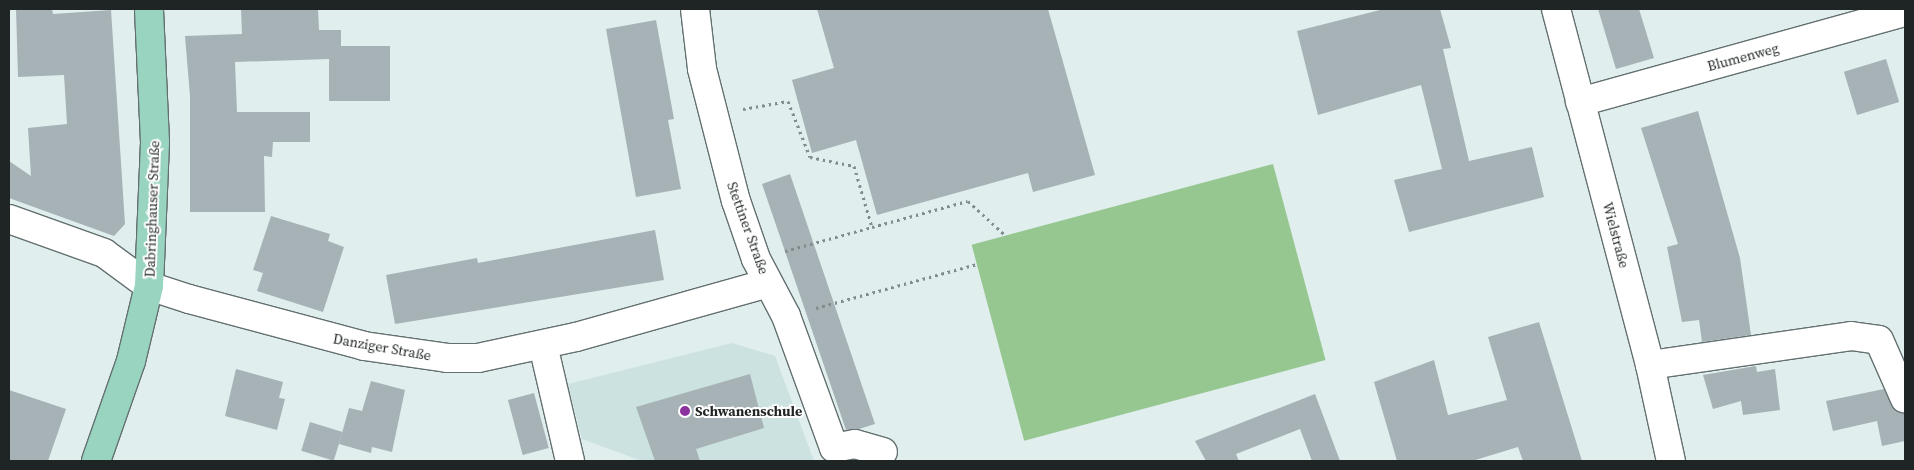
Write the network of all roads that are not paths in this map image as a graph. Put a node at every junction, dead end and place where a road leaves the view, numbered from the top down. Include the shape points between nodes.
1 (149, 9) edge
2 (695, 9) edge
3 (1556, 9) edge
4 (1905, 12) edge
5 (1580, 102) junction
6 (9, 219) edge
7 (768, 283) junction
8 (149, 286) junction
9 (542, 344) junction
10 (1650, 365) junction
11 (1905, 399) edge
12 (883, 452) dead end
13 (96, 461) edge
14 (570, 461) edge
15 (1672, 461) edge

1 - 8 main road, Dabringhauser Straße via 155,142
2 - 7 street, Stettiner Straße via 702,69 736,201
3 - 5 street, Wielstraße
4 - 5 street, Blumenweg
5 - 10 street, Wielstraße
6 - 8 street, Danziger Straße via 104,253
7 - 9 street, Danziger Straße
7 - 12 street, Stettiner Straße via 786,316 834,448 855,444
8 - 9 street, Danziger Straße via 364,346 447,358 478,358
8 - 13 main road, Dabringhauser Straße via 131,361
9 - 14 street
10 - 11 street via 1851,336 1879,340
10 - 15 street, Wielstraße

